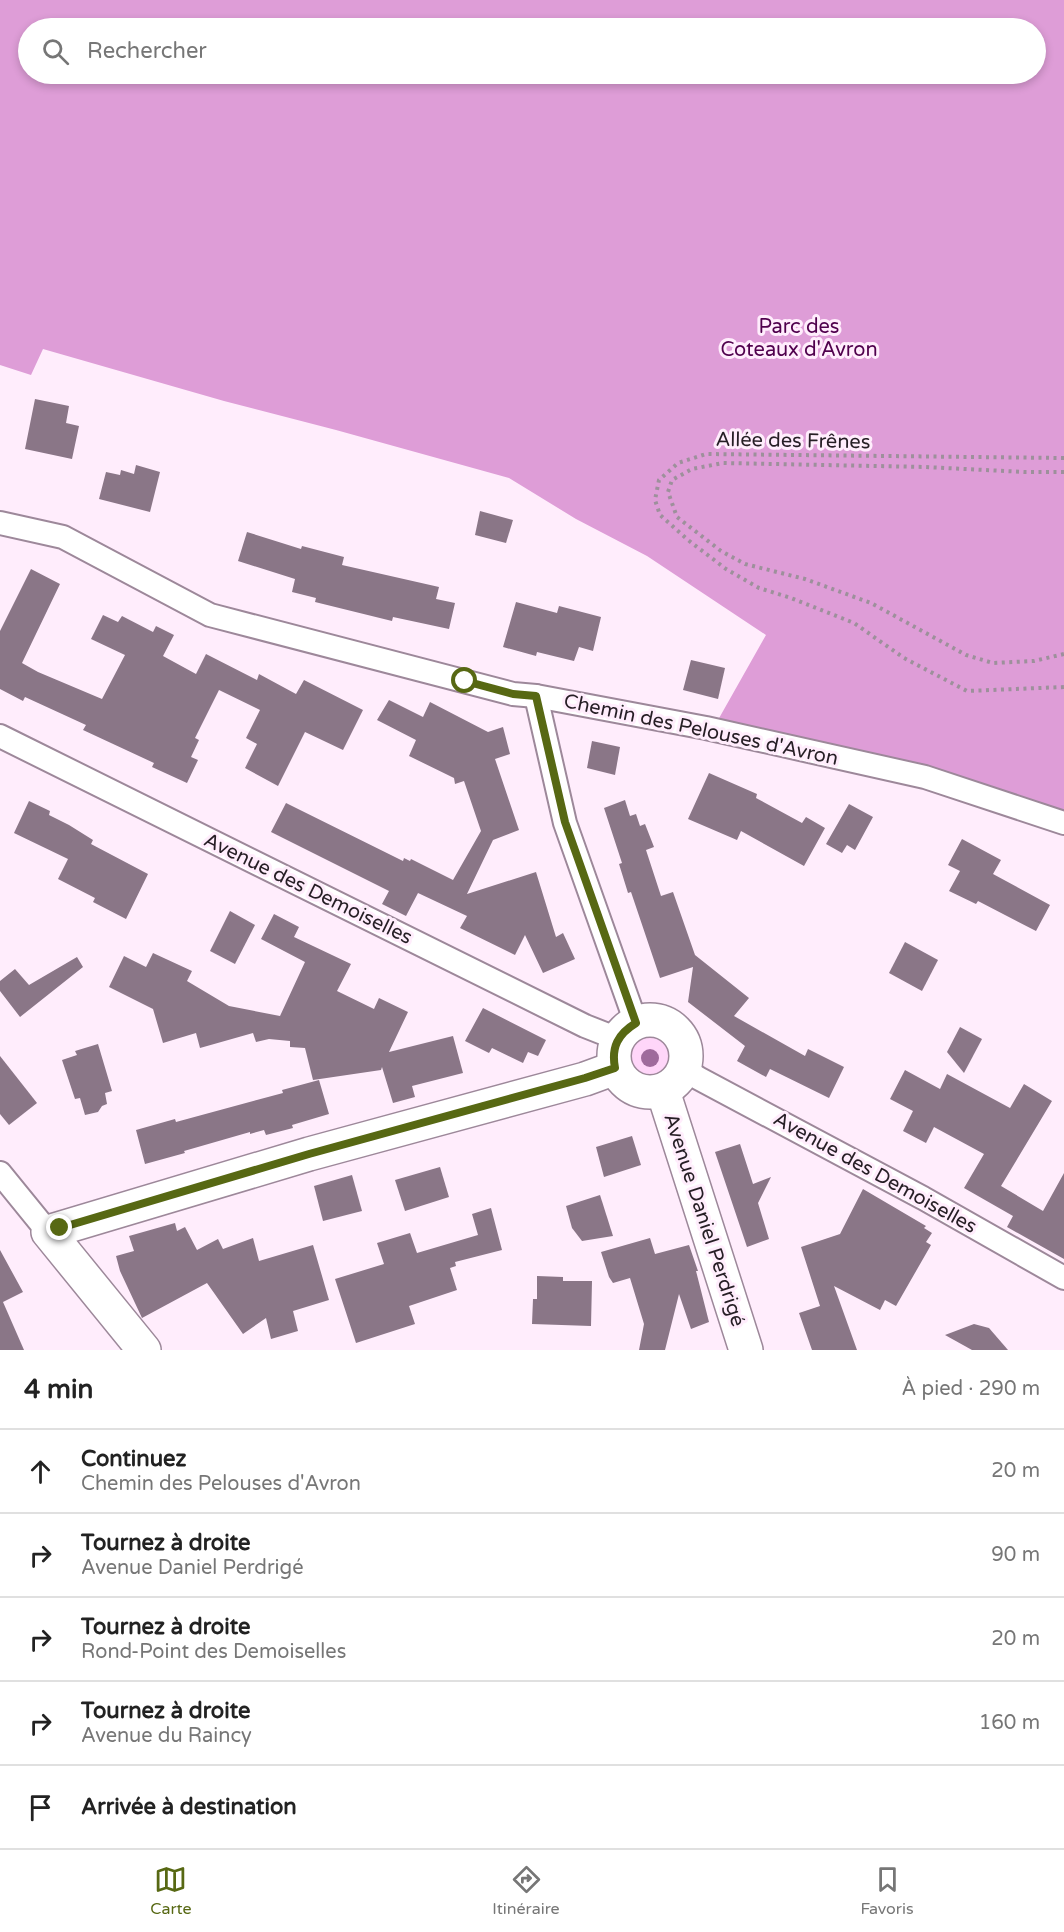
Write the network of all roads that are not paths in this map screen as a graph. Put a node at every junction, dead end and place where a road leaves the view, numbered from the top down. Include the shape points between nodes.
1 (0, 523) edge
2 (536, 696) junction
3 (0, 736) edge
4 (1064, 823) edge
5 (623, 1043) junction
6 (674, 1080) junction
7 (2, 1178) edge
8 (48, 1232) junction
9 (1064, 1278) edge
10 (144, 1350) edge
11 (746, 1350) edge

1 - 2 street, Chemin des Pelouses d'Avron via 63,537 210,615 513,694
2 - 4 street, Chemin des Pelouses d'Avron via 925,777
2 - 5 street
3 - 5 street, Avenue des Demoiselles
5 - 6 street via 621,1079 629,1087 651,1093
5 - 6 street via 648,1020 671,1026 685,1045 686,1057
5 - 8 street via 585,1078 309,1154
6 - 9 street, Avenue des Demoiselles via 923,1198
6 - 11 street, Avenue Daniel Perdrigé
7 - 8 street
8 - 10 street

